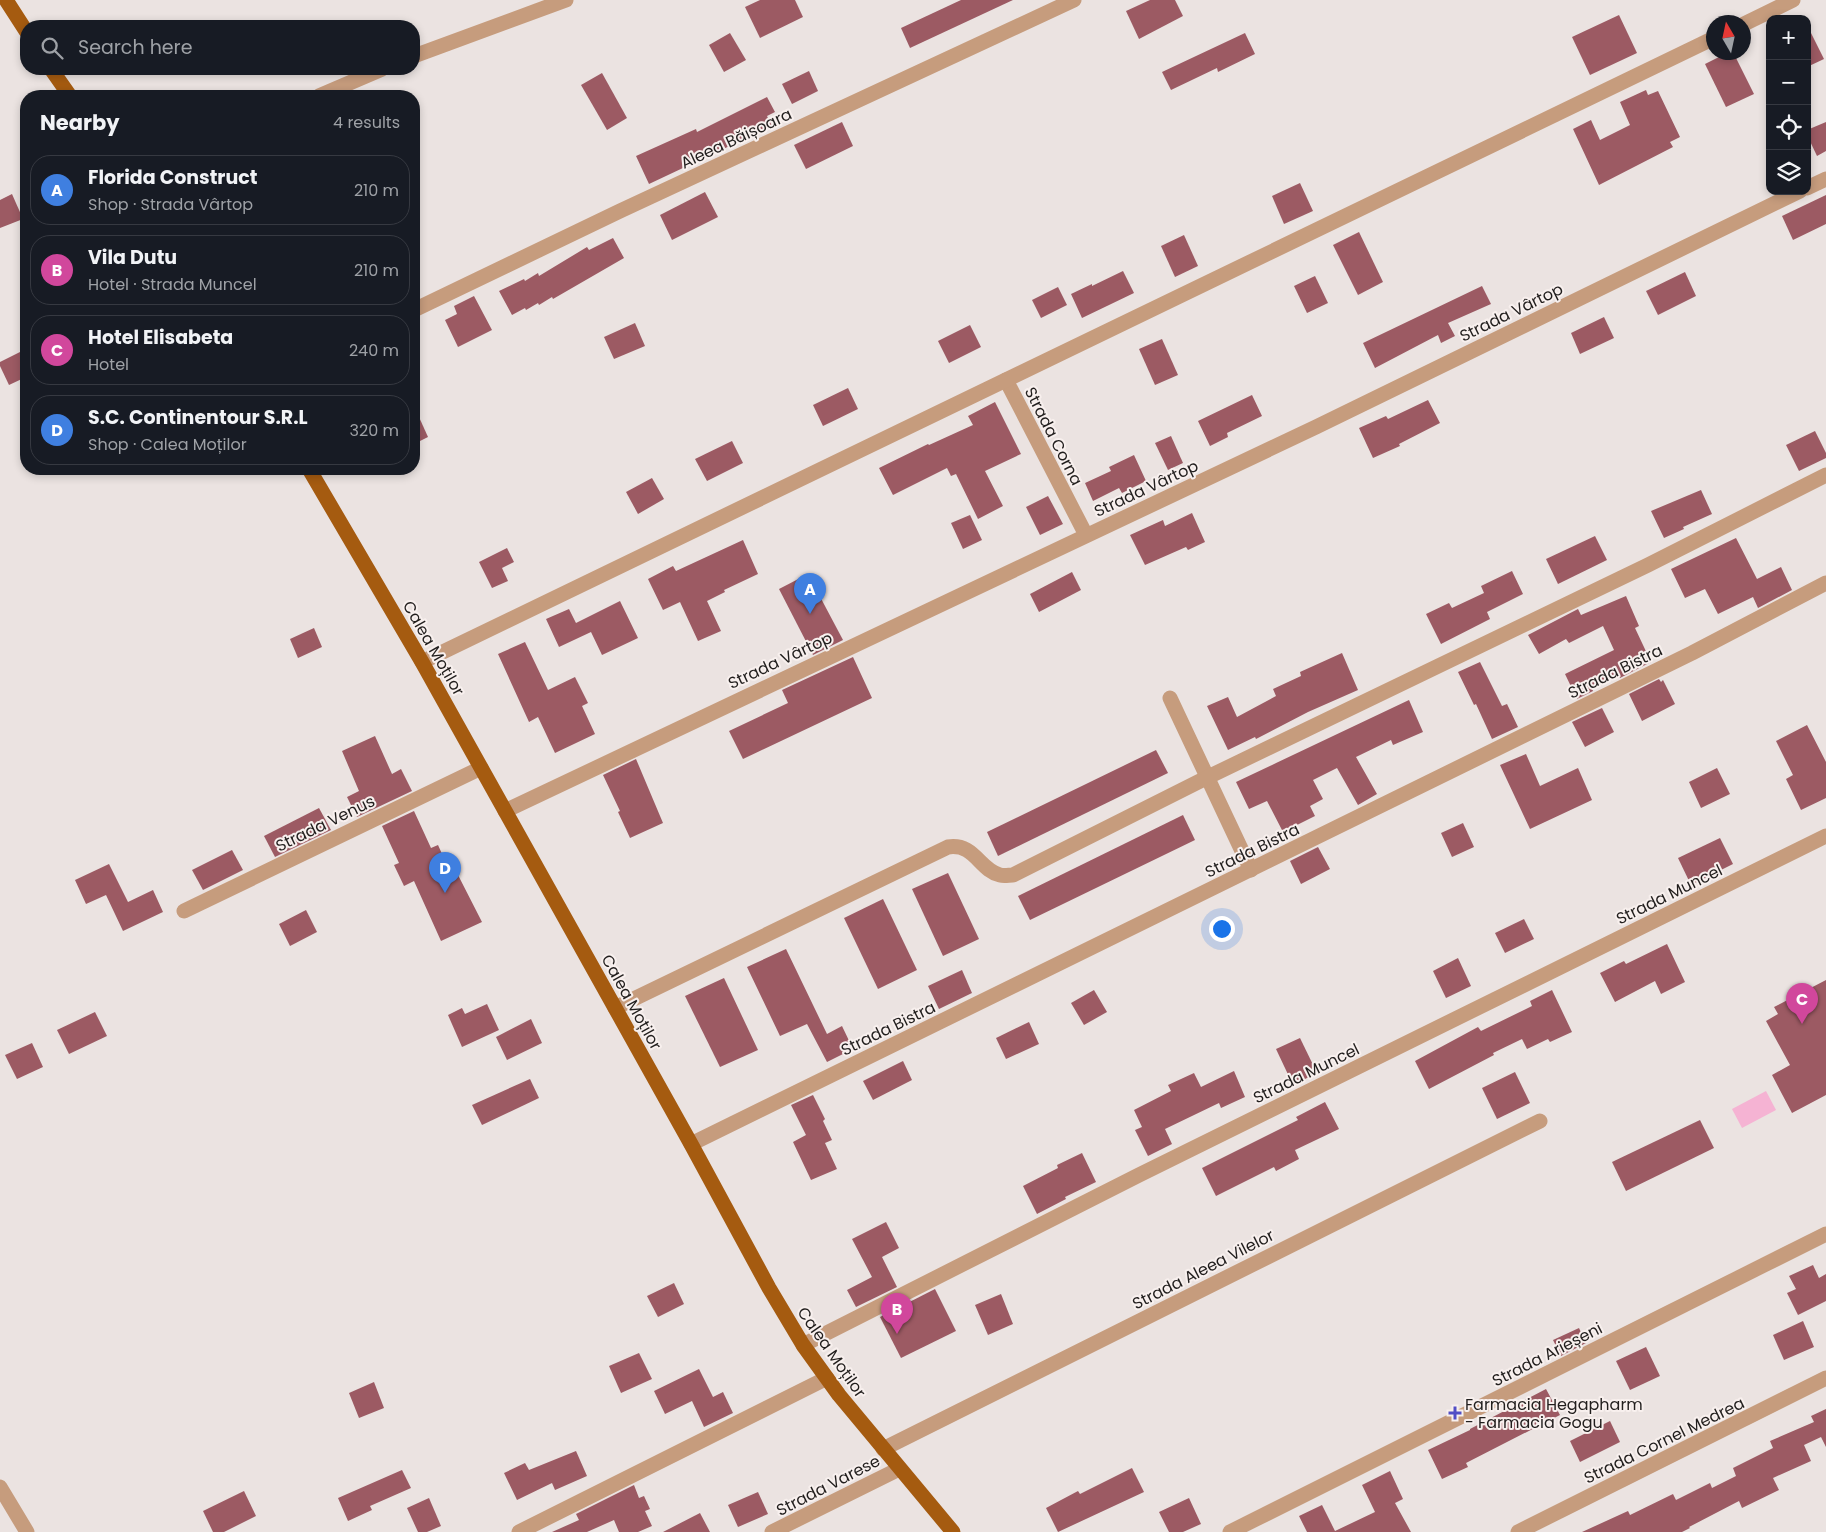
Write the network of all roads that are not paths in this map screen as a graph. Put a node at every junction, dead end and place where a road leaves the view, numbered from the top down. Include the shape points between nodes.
1 (6, 0) edge
2 (566, 0) edge
3 (1074, 0) edge
4 (1793, 0) edge
5 (1751, 21) edge
6 (20, 22) edge
7 (1706, 42) edge
8 (420, 54) edge
9 (55, 75) edge
10 (368, 75) edge
11 (66, 90) edge
12 (333, 90) edge
13 (1826, 178) edge
14 (1811, 186) edge
15 (1792, 195) edge
16 (420, 307) edge
17 (1006, 380) junction
18 (313, 475) edge
19 (1826, 475) edge
20 (1086, 535) junction
21 (1826, 583) edge
22 (422, 662) junction
23 (1170, 698) dead end
24 (481, 768) junction
25 (1208, 777) junction
26 (505, 811) junction
27 (1826, 836) edge
28 (1251, 870) junction
29 (184, 911) dead end
30 (615, 1008) junction
31 (1540, 1121) dead end
32 (691, 1144) junction
33 (1826, 1234) edge
34 (803, 1345) junction
35 (827, 1378) junction
36 (1826, 1378) edge
37 (883, 1449) junction
38 (899, 1469) junction
39 (0, 1487) edge
40 (28, 1532) edge
41 (519, 1532) edge
42 (772, 1532) edge
43 (953, 1532) edge
44 (1230, 1532) edge
45 (1518, 1532) edge

1 - 6 main road
2 - 8 street
3 - 16 street, Aleea Băișoara
4 - 5 street
7 - 17 street
9 - 11 main road
10 - 12 street
13 - 14 street
15 - 20 street, Strada Vârtop via 1316,427
17 - 20 street, Strada Corna
17 - 22 street
18 - 22 main road, Calea Moților
19 - 25 street via 1648,565
20 - 26 street, Strada Vârtop
21 - 28 street, Strada Bistra via 1692,653
22 - 24 main road, Calea Moților
23 - 25 street
24 - 26 main road, Calea Moților
24 - 29 street, Strada Venus
25 - 28 street
25 - 30 street via 1013,875 1000,875 959,846 948,847
26 - 30 main road, Calea Moților
27 - 34 street, Strada Muncel via 1157,1166
28 - 32 street, Strada Bistra
30 - 32 main road, Calea Moților
31 - 37 street, Strada Aleea Vilelor
32 - 34 main road, Calea Moților
33 - 44 street, Strada Arieșeni
34 - 35 main road, Calea Moților
35 - 37 main road, Calea Moților
35 - 41 street
36 - 45 street, Strada Cornel Medrea
37 - 38 main road, Calea Moților
38 - 42 street, Strada Varese
38 - 43 main road, Calea Moților
39 - 40 street

